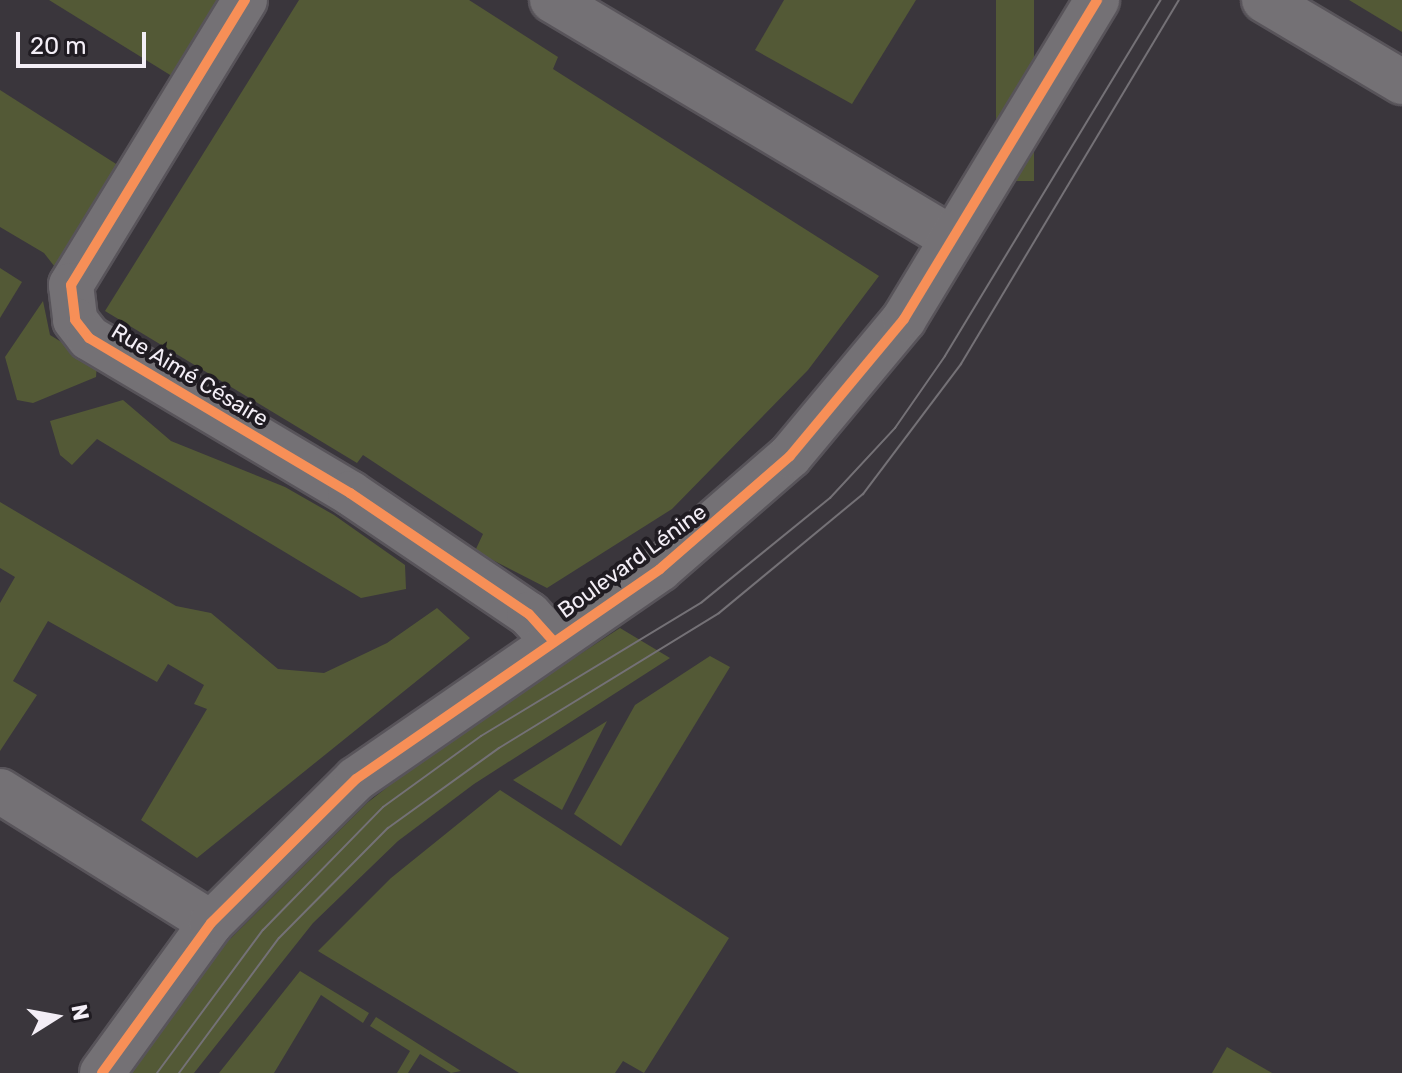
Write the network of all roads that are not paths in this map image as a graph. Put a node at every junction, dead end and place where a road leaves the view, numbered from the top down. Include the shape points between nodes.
1 (245, 0) edge
2 (552, 0) edge
3 (1097, 0) edge
4 (1264, 0) edge
5 (1402, 82) edge
6 (950, 237) junction
7 (553, 641) junction
8 (0, 791) edge
9 (211, 923) junction
10 (102, 1073) edge

1 - 7 street, Rue Aimé Césaire via 71,285 75,320 89,338 350,493 529,614
2 - 6 street
3 - 6 street, Boulevard Lénine
4 - 5 street
6 - 7 street, Boulevard Lénine via 904,319 790,456 721,521
7 - 9 street, Boulevard Lénine via 356,779
8 - 9 street
9 - 10 street, Boulevard Lénine

